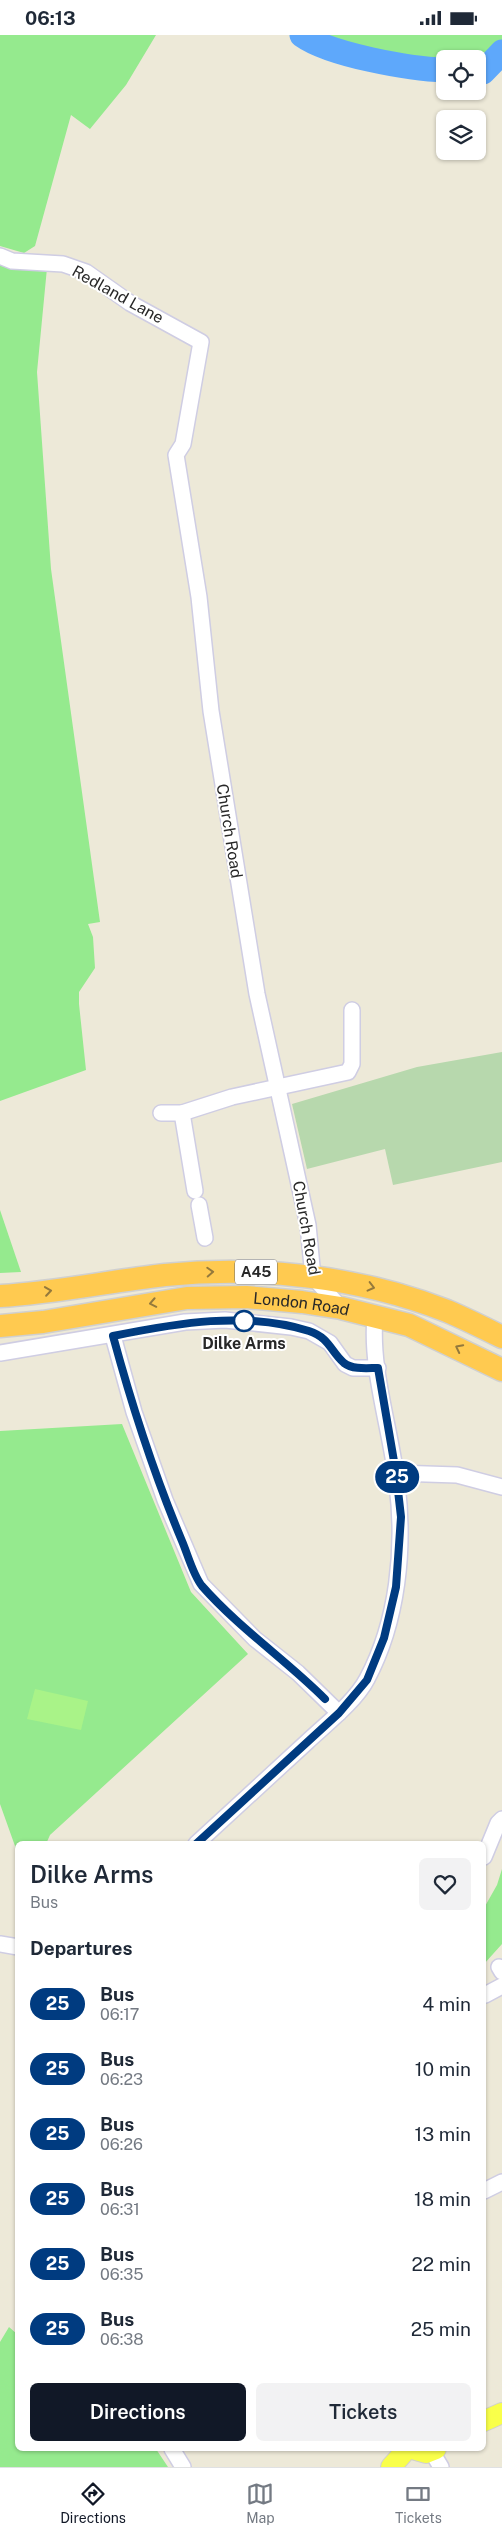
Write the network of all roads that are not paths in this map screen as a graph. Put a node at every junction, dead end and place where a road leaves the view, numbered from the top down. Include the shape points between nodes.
1 (0, 256) edge
2 (201, 342) joint
3 (352, 1010) dead end
4 (278, 1086) junction
5 (161, 1113) dead end
6 (182, 1113) junction
7 (205, 1237) dead end
8 (313, 1277) junction
9 (0, 1296) edge
10 (341, 1308) junction
11 (375, 1316) junction
12 (0, 1326) edge
13 (113, 1336) junction
14 (502, 1337) edge
15 (0, 1353) edge
16 (378, 1368) junction
17 (502, 1370) edge
18 (396, 1473) junction
19 (502, 1487) edge
20 (339, 1713) junction
21 (502, 1819) edge
22 (199, 1841) edge
23 (486, 1852) edge
24 (0, 1944) edge
25 (15, 1946) edge
26 (502, 1986) edge
27 (486, 1994) edge
28 (502, 2182) edge
29 (486, 2190) edge
30 (502, 2413) edge
31 (486, 2420) edge
32 (173, 2451) edge
33 (405, 2451) edge
34 (416, 2451) edge
35 (436, 2456) edge
36 (183, 2467) edge
37 (391, 2467) edge

1 - 2 street, Redland Lane via 12,261 62,264 86,273 130,303
2 - 4 street, Church Road via 184,444 176,455 242,912 256,994
3 - 4 street via 352,1064 348,1072
4 - 6 street
4 - 8 street, Church Road via 308,1225
5 - 6 street
6 - 7 street
9 -> 8 highway, London Road / A45 via 164,1275 214,1272
8 - 10 street, Church Road
8 -> 14 highway, London Road / A45 via 368,1286 431,1305
10 - 11 highway, London Road / A45
10 -> 12 highway, London Road / A45 via 214,1296
11 - 16 street via 373,1333
17 -> 11 highway, London Road / A45 via 409,1325
13 - 15 street
13 - 16 street via 200,1320 260,1323 309,1331 330,1343 345,1364
13 - 20 street via 139,1428 201,1584 255,1639 298,1673
16 - 18 street
18 - 19 street via 457,1475
18 - 20 street via 401,1517 396,1587 390,1613 367,1680
20 - 22 street
21 - 23 street
24 - 25 street
26 - 27 street
28 - 29 street
30 - 31 main road
32 - 36 street
33 - 37 main road
34 - 35 main road

